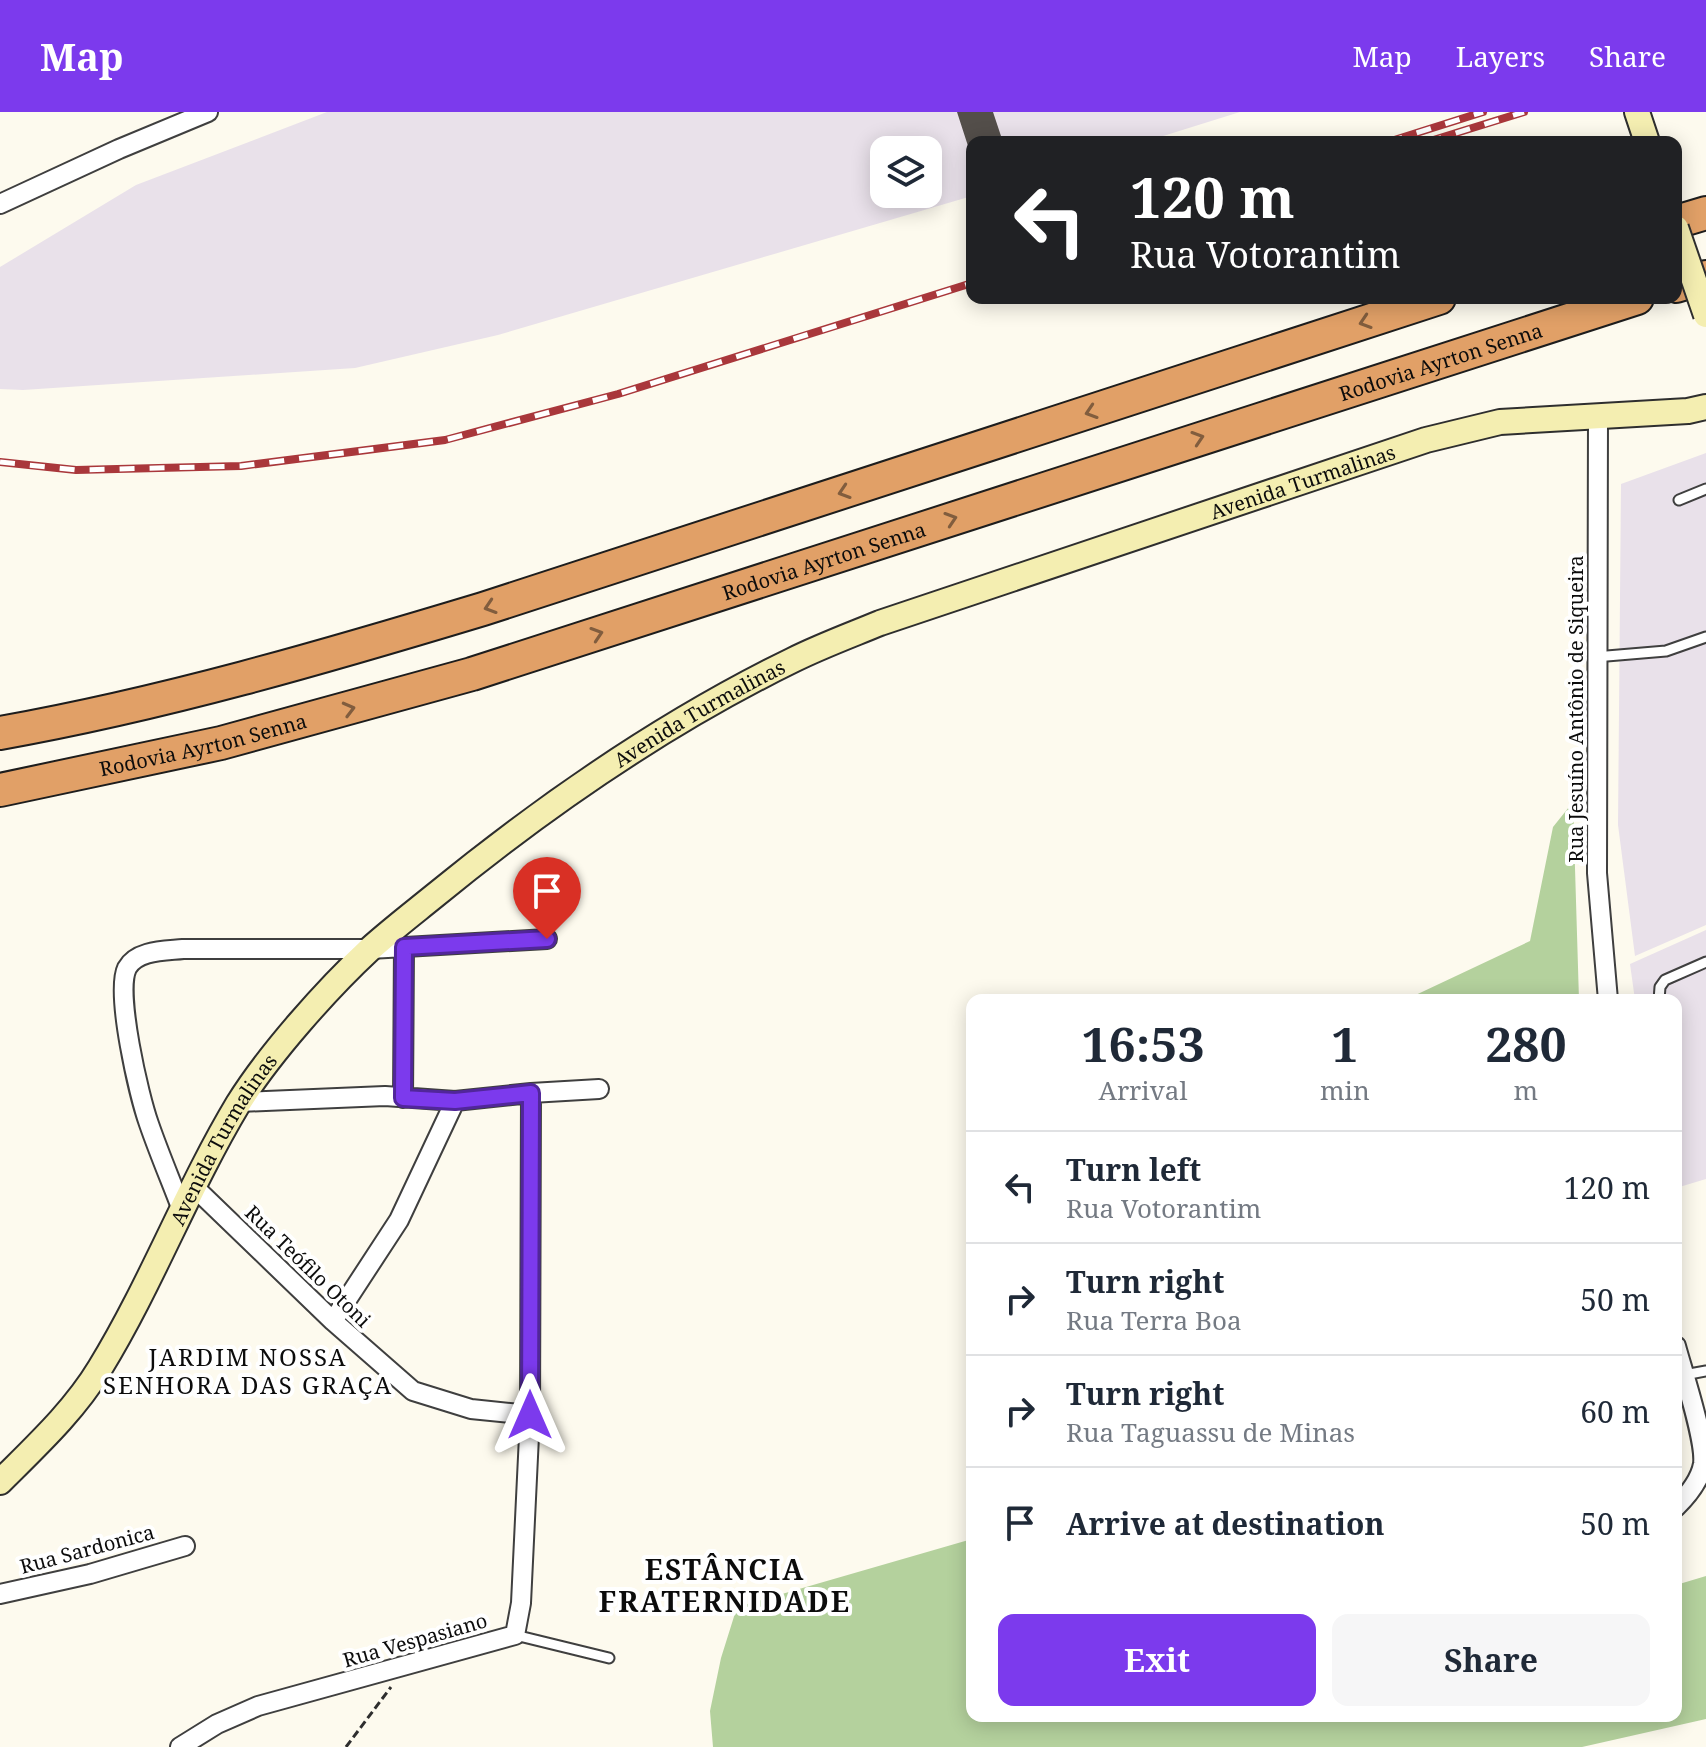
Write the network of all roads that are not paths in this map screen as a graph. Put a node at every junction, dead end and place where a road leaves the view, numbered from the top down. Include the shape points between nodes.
1 (208, 112) edge
2 (1638, 115) edge
3 (1645, 136) edge
4 (0, 204) edge
5 (1706, 213) edge
6 (1682, 223) edge
7 (1682, 243) edge
8 (1706, 277) edge
9 (1682, 284) edge
10 (1421, 304) edge
11 (1618, 304) edge
12 (1706, 315) edge
13 (1706, 407) edge
14 (1598, 417) junction
15 (1706, 489) edge
16 (1679, 500) dead end
17 (1706, 637) edge
18 (1595, 657) junction
19 (0, 733) edge
20 (0, 790) edge
21 (547, 939) dead end
22 (404, 947) junction
23 (370, 949) junction
24 (1706, 962) edge
25 (1607, 994) edge
26 (1659, 994) edge
27 (599, 1089) dead end
28 (531, 1093) junction
29 (403, 1098) junction
30 (455, 1101) junction
31 (240, 1102) junction
32 (193, 1186) junction
33 (182, 1210) junction
34 (333, 1321) junction
35 (1682, 1368) edge
36 (1706, 1371) edge
37 (1684, 1375) junction
38 (530, 1415) junction
39 (0, 1482) edge
40 (1682, 1499) edge
41 (185, 1546) dead end
42 (0, 1594) edge
43 (515, 1635) junction
44 (609, 1658) dead end
45 (180, 1747) edge

1 - 4 street
2 - 3 street
5 - 6 highway
7 - 12 street, bridge
8 - 9 highway
10 -> 19 highway via 453,618 218,683
20 -> 11 highway, Rodovia Ayrton Senna via 221,743 472,674
13 - 14 street, Avenida Turmalinas
14 - 18 street, Rua Jesuíno Antônio de Siqueira
14 - 23 street, Avenida Turmalinas via 1500,422 1426,440 880,623 796,658 738,688 539,814
15 - 16 lane
17 - 18 lane via 1666,651
18 - 25 street, Rua Jesuíno Antônio de Siqueira via 1597,873
21 - 22 street
22 - 23 street
22 - 29 street
23 - 31 street, Avenida Turmalinas via 309,1014
23 - 33 street via 183,949 137,957 128,967 123,983 126,1023 147,1121
24 - 26 lane via 1665,980
27 - 28 street
28 - 30 street
28 - 38 street, Rua Vespasiano
29 - 30 street
29 - 31 street
30 - 34 street via 399,1220
31 - 32 street, Avenida Turmalinas
32 - 33 street, Avenida Turmalinas
32 - 34 street, Rua Teófilo Otoni
33 - 39 street, Avenida Turmalinas via 99,1370 77,1402
34 - 38 street, Rua Teófilo Otoni via 413,1391 471,1409
35 - 37 street
36 - 37 lane
37 - 40 street via 1703,1464
38 - 43 street, Rua Vespasiano
41 - 42 street, Rua Sardonica
43 - 44 lane
43 - 45 street, Rua Vespasiano via 258,1706

